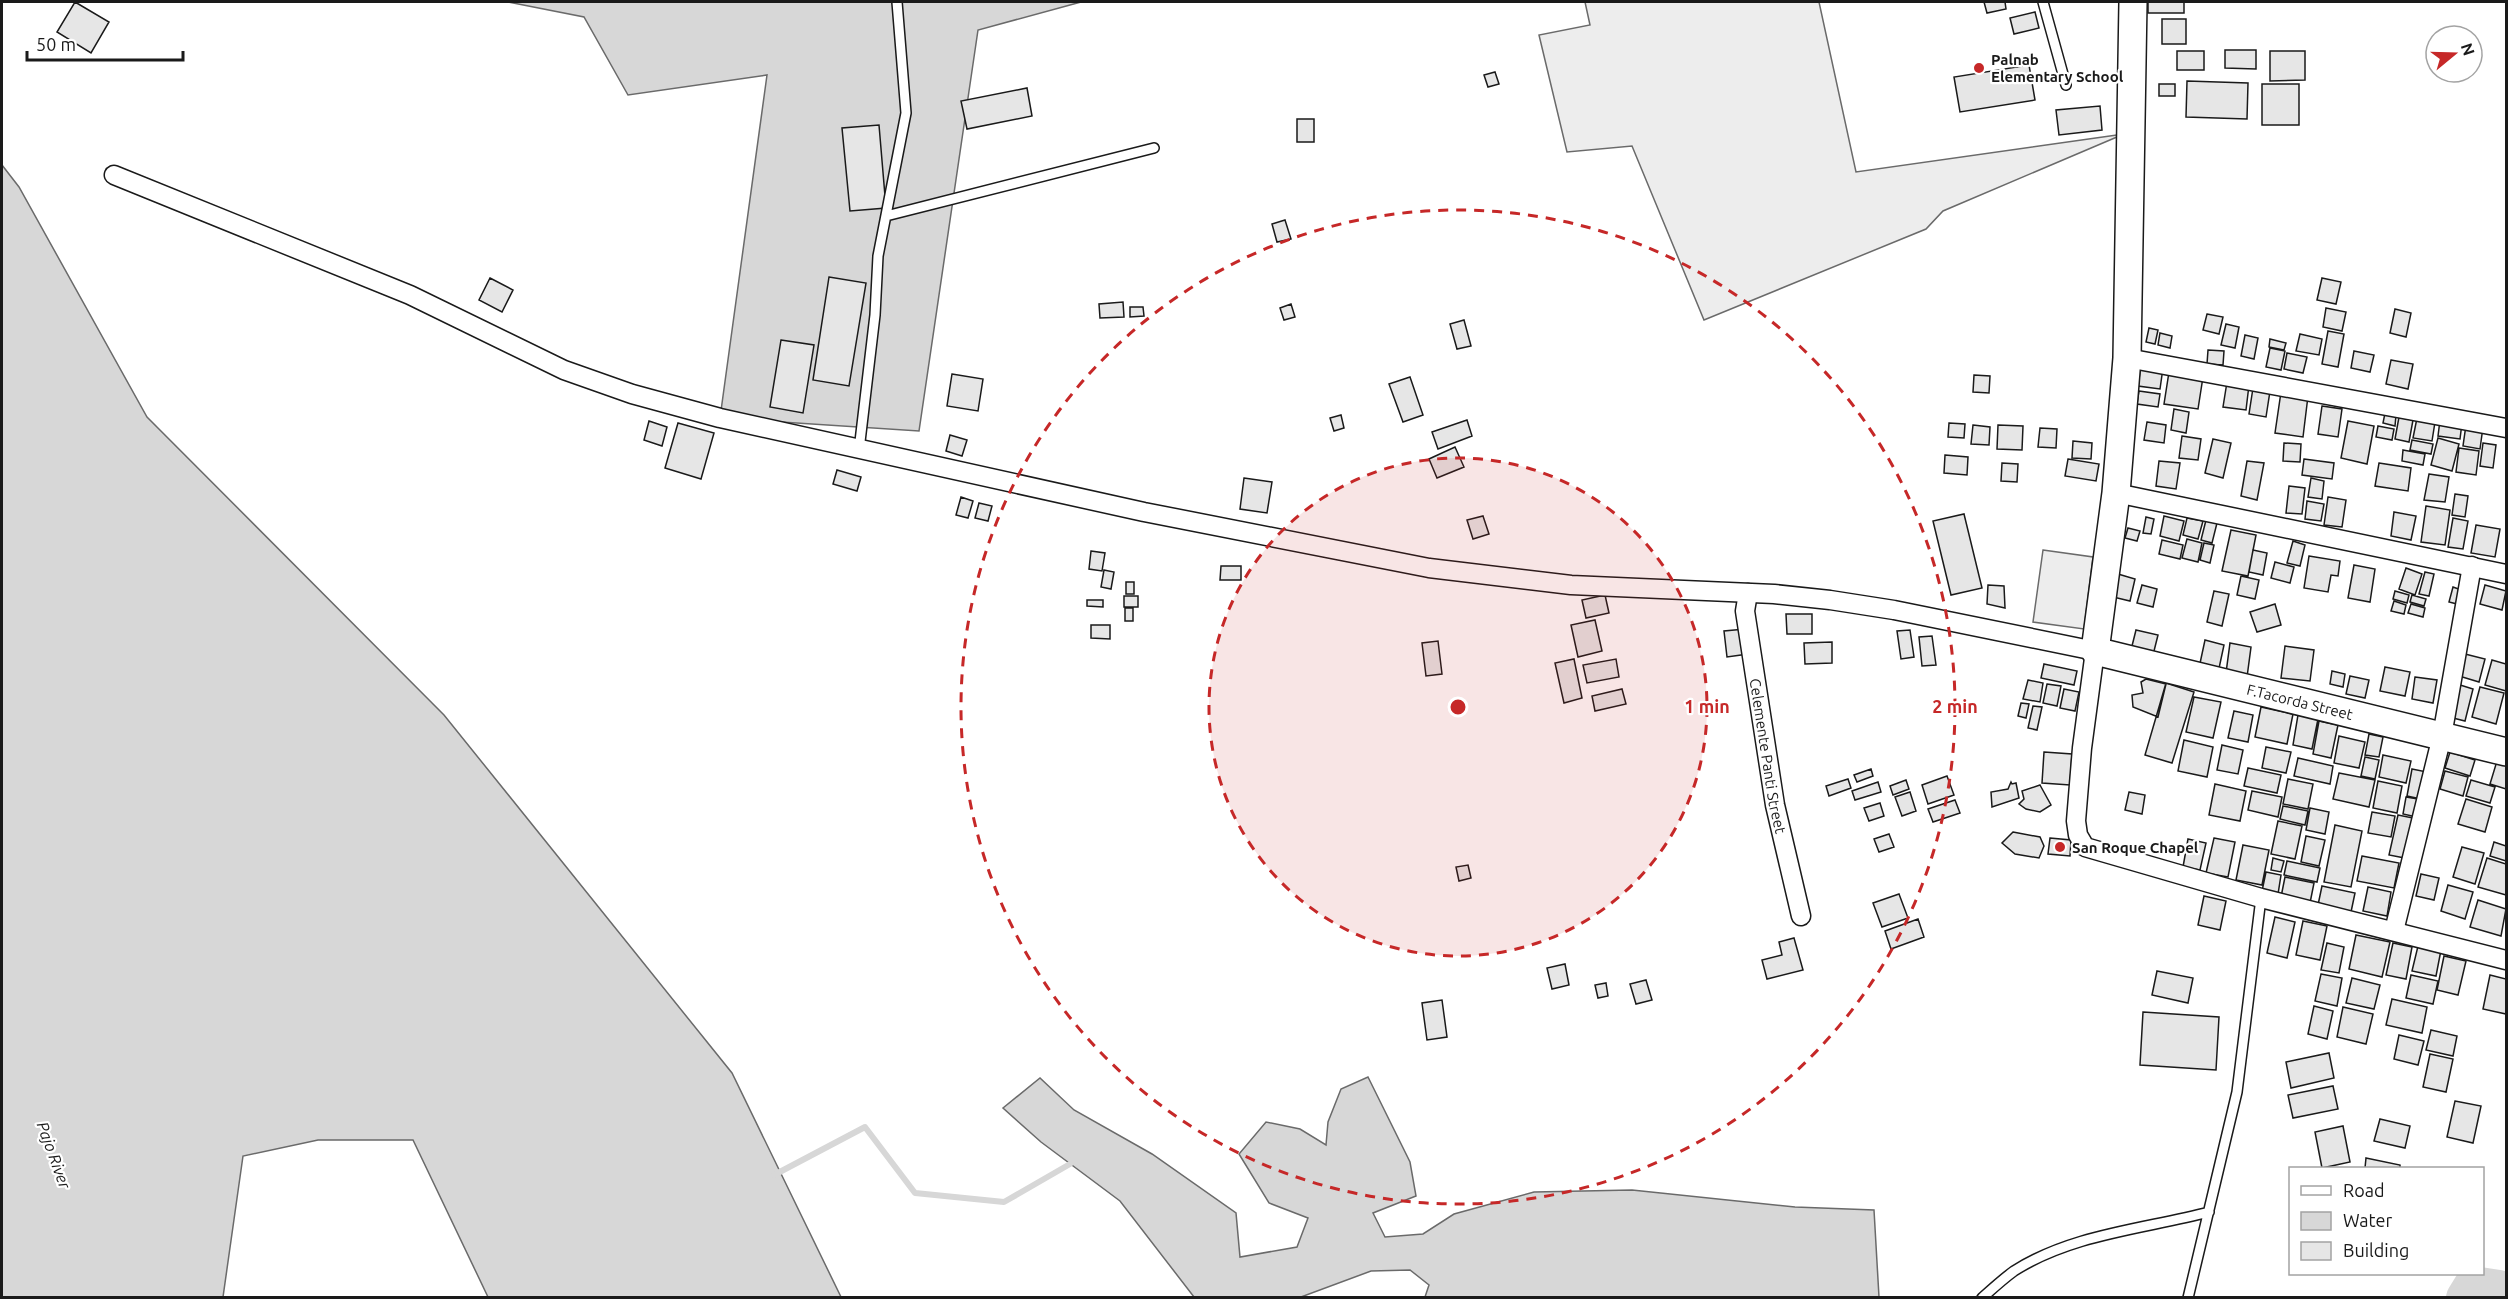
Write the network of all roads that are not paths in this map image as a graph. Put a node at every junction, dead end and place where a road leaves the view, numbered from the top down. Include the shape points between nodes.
1 (897, 2) edge
2 (2043, 2) edge
3 (2133, 2) edge
4 (2066, 85) dead end
5 (1154, 148) dead end
6 (114, 175) dead end
7 (886, 216) junction
8 (2127, 358) junction
9 (2506, 428) edge
10 (859, 450) junction
11 (2116, 493) junction
12 (2472, 566) junction
13 (2506, 574) edge
14 (1748, 593) junction
15 (2095, 651) junction
16 (2442, 736) junction
17 (2506, 752) edge
18 (2261, 898) junction
19 (1801, 916) dead end
20 (2394, 931) junction
21 (2506, 960) edge
22 (2209, 1212) junction
23 (2189, 1295) edge
24 (1982, 1298) edge

1 - 7 lane via 906,113
2 - 4 lane
3 - 8 street
5 - 7 lane
6 - 10 street via 410,295 564,370 709,415
7 - 10 lane via 878,256
8 - 9 street
8 - 11 street
10 - 14 street via 1429,568 1571,585
11 - 12 street
11 - 15 street
12 - 13 street
12 - 16 street
14 - 15 street via 1894,610
14 - 19 street, Celemente Panti Street via 1745,611 1775,805
15 - 16 street, F.Tacorda Street
15 - 18 street via 2077,804 2078,835 2085,847
16 - 17 street, F.Tacorda Street
16 - 20 street
18 - 20 street
18 - 22 lane via 2237,1092
20 - 21 street
22 - 23 lane
22 - 24 lane via 2093,1238 2049,1254 2014,1271

